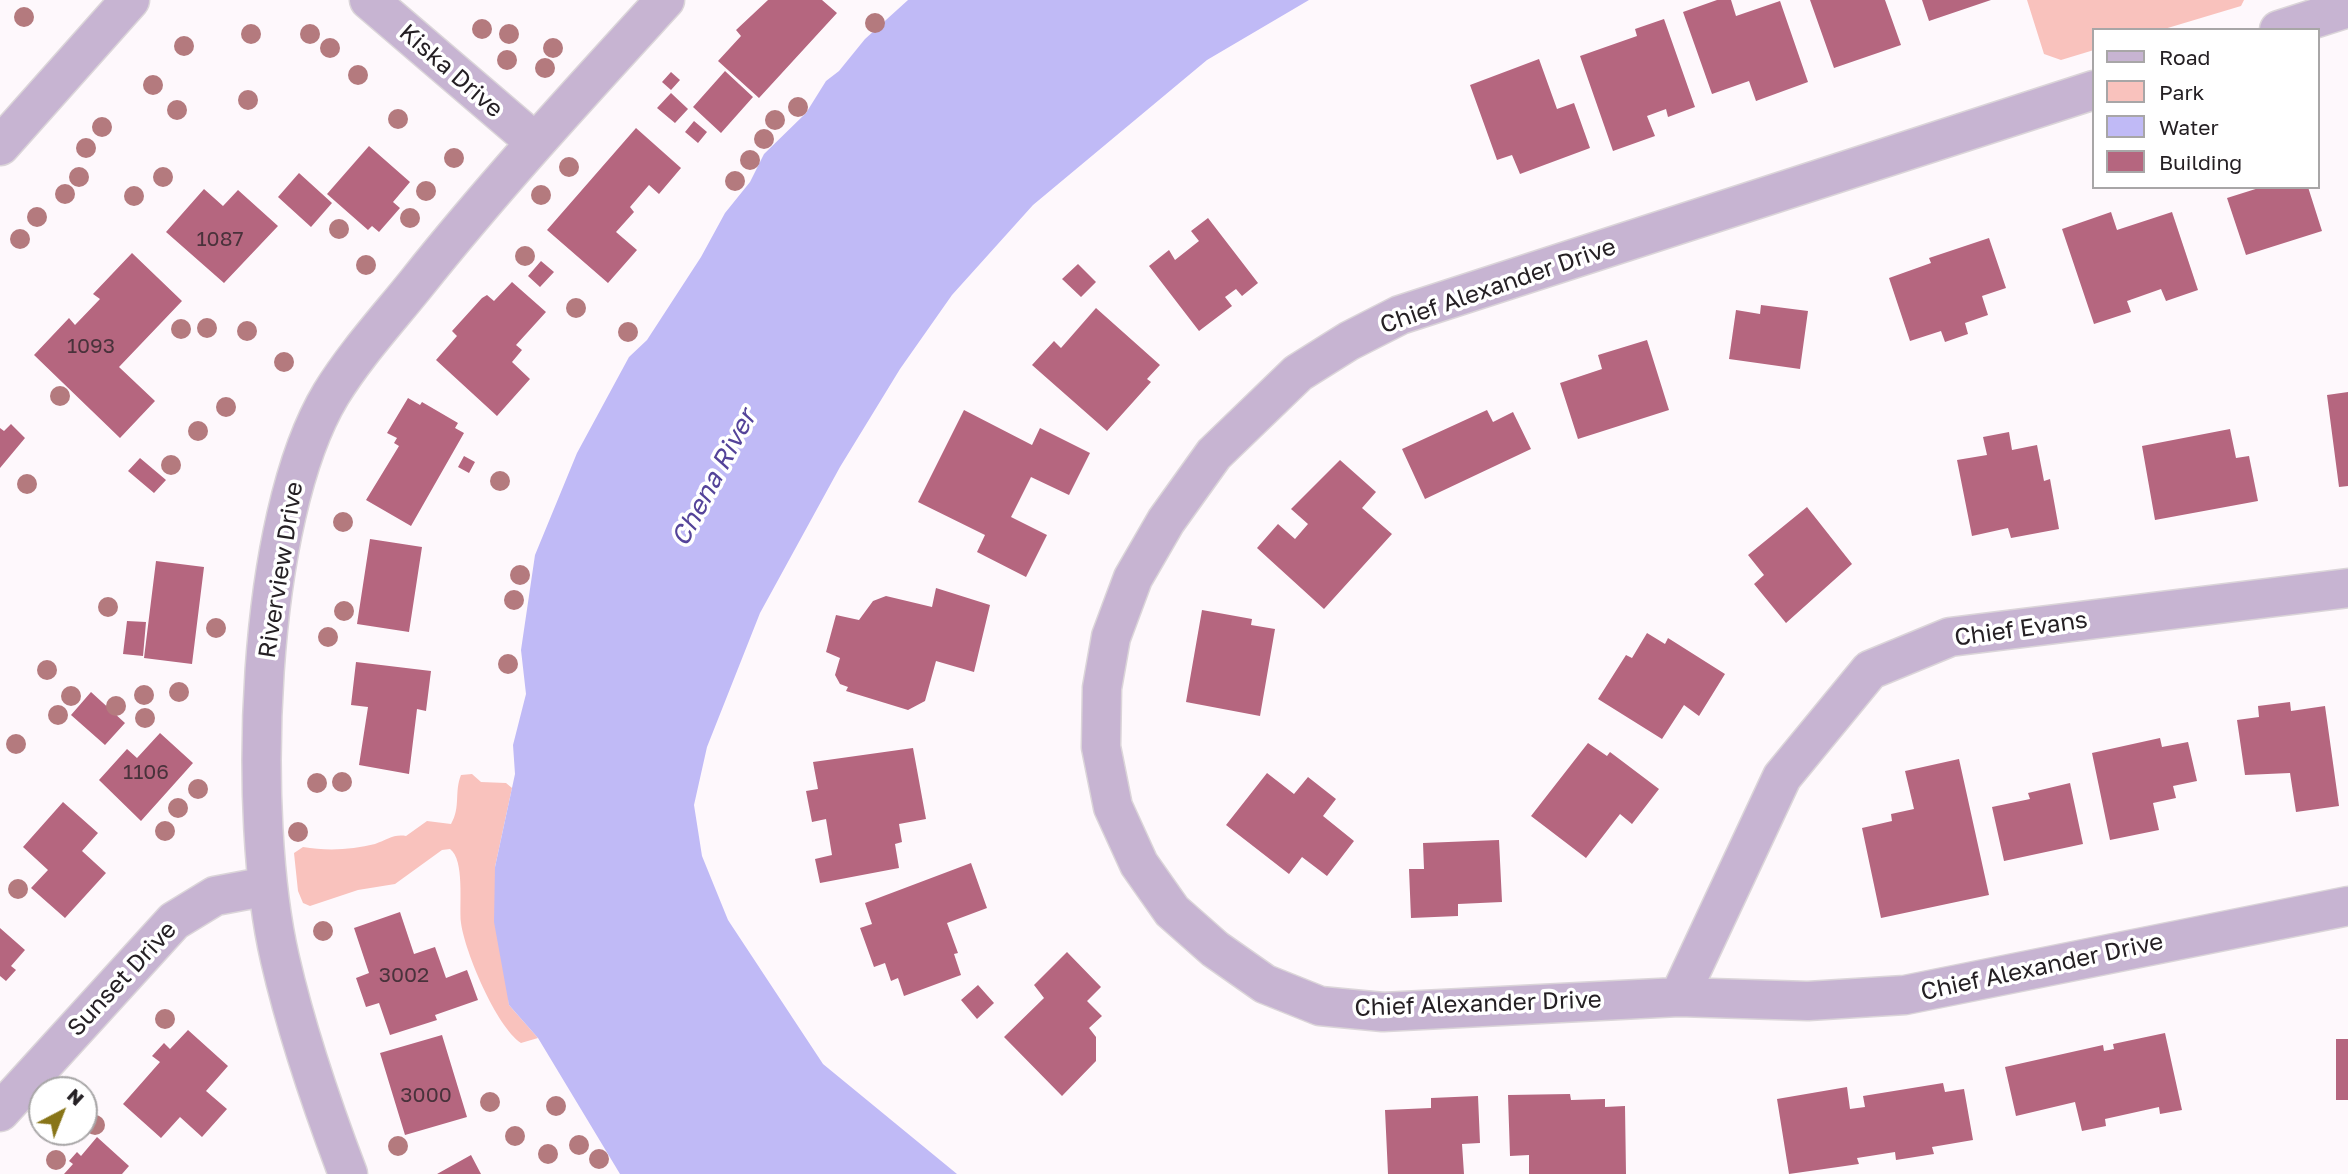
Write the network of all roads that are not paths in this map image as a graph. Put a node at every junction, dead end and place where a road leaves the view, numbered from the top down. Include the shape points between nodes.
1 (130, 0) edge
2 (369, 0) edge
3 (665, 0) edge
4 (2348, 8) edge
5 (2285, 28) edge
6 (2092, 91) edge
7 (535, 142) junction
8 (0, 146) edge
9 (2348, 588) edge
10 (268, 886) junction
11 (2348, 906) edge
12 (1679, 997) junction
13 (0, 1112) edge
14 (348, 1174) edge

1 - 8 street
2 - 7 street, Kiska Drive
3 - 7 street, Riverview Drive
4 - 5 street
6 - 12 street, Chief Alexander Drive via 1390,320 1298,373 1254,413 1214,454 1166,521 1133,578 1111,637 1102,688 1101,747 1113,807 1139,864 1172,911 1215,949 1265,984 1320,1006 1383,1012
7 - 10 street, Riverview Drive via 487,194 353,363 331,395 296,470 283,525 266,659 262,798
9 - 12 street, Chief Evans via 1950,637 1871,670 1782,777
10 - 13 street, Sunset Drive via 215,896 174,921
10 - 14 street, Riverview Drive via 279,957 310,1072
11 - 12 street, Chief Alexander Drive via 1905,995 1808,1001

